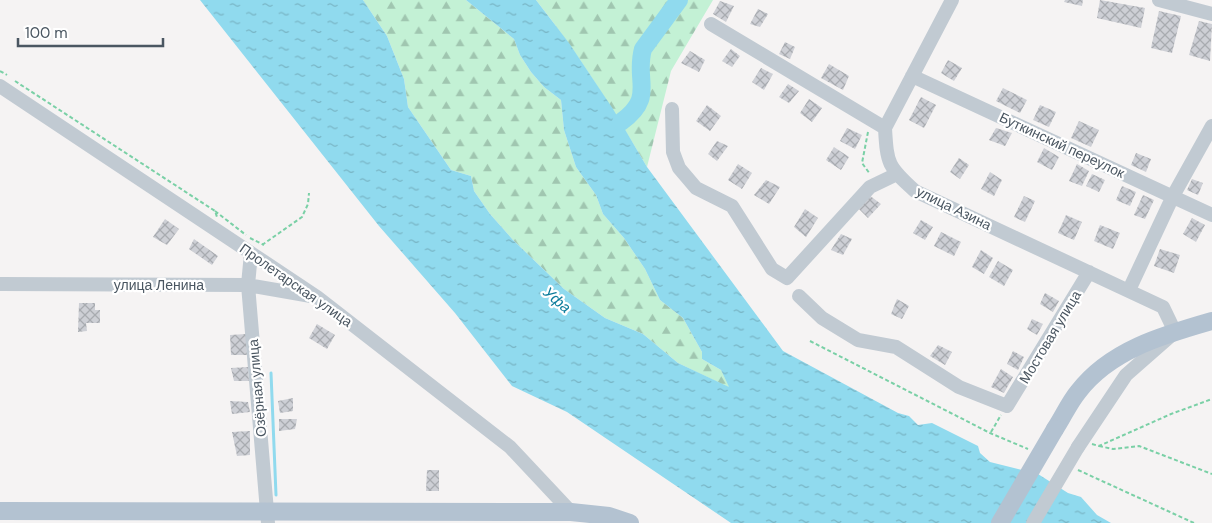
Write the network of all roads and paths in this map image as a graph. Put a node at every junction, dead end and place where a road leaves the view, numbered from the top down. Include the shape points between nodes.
1 (952, 0) edge
2 (1159, 0) edge
3 (1185, 3) edge
4 (1212, 14) edge
5 (711, 24) dead end
6 (0, 71) edge
7 (912, 76) junction
8 (0, 86) edge
9 (672, 109) dead end
10 (1212, 126) edge
11 (885, 128) junction
12 (897, 174) junction
13 (309, 193) dead end
14 (1173, 196) junction
15 (215, 211) junction
16 (1212, 215) edge
17 (222, 234) junction
18 (264, 245) junction
19 (251, 253) junction
20 (1089, 272) junction
21 (0, 284) edge
22 (248, 285) junction
23 (1129, 290) junction
24 (317, 296) junction
25 (799, 296) dead end
26 (1212, 321) edge
27 (1175, 332) junction
28 (810, 341) dead end
29 (1212, 400) edge
30 (1008, 404) junction
31 (990, 433) junction
32 (1084, 445) junction
33 (1099, 446) junction
34 (1036, 452) dead end
35 (1073, 468) dead end
36 (1212, 474) edge
37 (0, 511) edge
38 (571, 512) junction
39 (268, 518) edge
40 (416, 518) edge
41 (592, 519) edge
42 (630, 523) edge
43 (1000, 523) edge
44 (1034, 523) edge
45 (1194, 523) edge

1 - 7 street
2 - 3 street
3 - 4 street
5 - 11 street
6 - 15 path
7 - 11 street
7 - 14 street, Буткинский переулок
8 - 17 street, Пролетарская улица
9 - 12 street via 673,152 679,168 696,188 732,206 772,269 787,278 870,187
10 - 14 street
11 - 12 street, улица Азина via 887,159
12 - 20 street, улица Азина via 916,191
13 - 18 path via 302,217
14 - 16 street, Буткинский переулок
14 - 23 street
15 - 17 path
15 - 18 path
17 - 19 street, Пролетарская улица
18 - 19 path
19 - 22 street, Озёрная улица
19 - 24 street, Пролетарская улица
20 - 23 street, улица Азина
20 - 30 street, Мостовая улица
21 - 22 street, улица Ленина
22 - 24 street, улица Ленина
22 - 39 street, Озёрная улица
23 - 27 street, улица Азина via 1163,307
24 - 38 street, Пролетарская улица via 510,446
25 - 30 street via 822,318 858,340 896,347 959,387
26 - 27 main road
27 - 32 street via 1126,375
27 - 43 main road, bridge via 1131,349 1104,365 1078,392
28 - 31 path
29 - 33 path
30 - 31 path
31 - 34 path
32 - 33 path
32 - 44 street, bridge
33 - 36 path via 1113,449 1139,446
35 - 45 path
37 - 39 main road
38 - 40 main road
38 - 41 main road
39 - 40 main road
41 - 42 main road via 609,516

